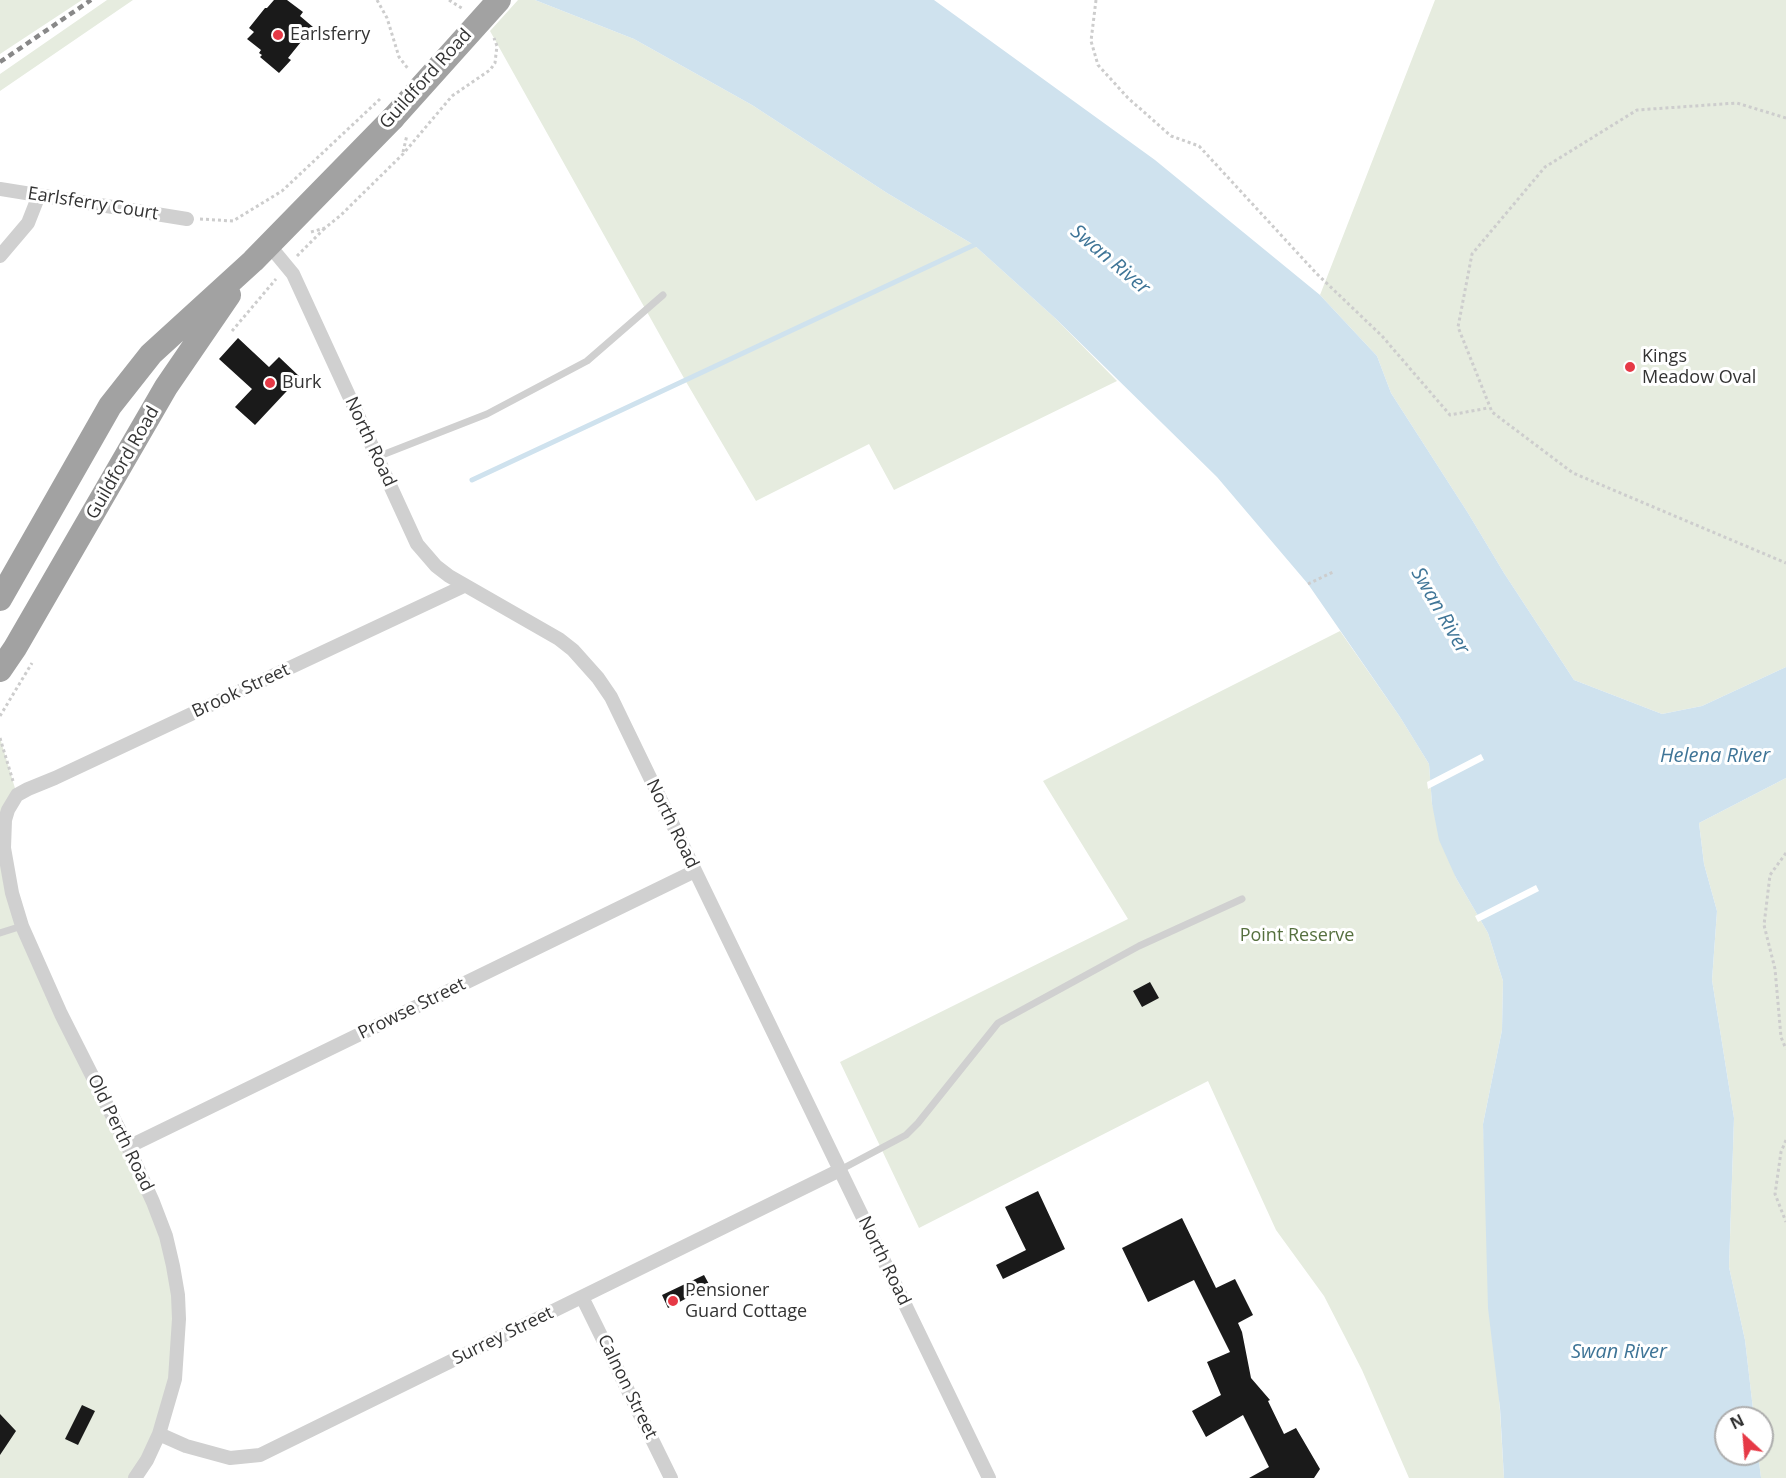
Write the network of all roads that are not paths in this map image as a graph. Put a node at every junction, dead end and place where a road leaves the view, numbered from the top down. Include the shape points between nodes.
1 (499, 0) edge
2 (0, 189) edge
3 (39, 195) junction
4 (187, 219) road end
5 (261, 253) junction
6 (0, 256) edge
7 (663, 295) dead end
8 (377, 457) junction
9 (464, 586) junction
10 (0, 599) edge
11 (0, 670) edge
12 (17, 795) joint
13 (695, 871) junction
14 (1242, 899) dead end
15 (22, 926) junction
16 (0, 933) edge
17 (128, 1147) junction
18 (840, 1170) junction
19 (582, 1297) junction
20 (159, 1434) junction
21 (135, 1478) edge
22 (671, 1478) edge
23 (989, 1478) edge

1 - 5 highway, Guildford Road, bridge via 393,118
2 - 3 street, Earlsferry Court
3 - 4 street, Earlsferry Court
3 - 6 street via 28,223
5 - 8 street, North Road via 293,274
5 - 10 highway, Guildford Road via 151,354 110,406
5 - 11 highway, Guildford Road via 166,387
7 - 8 lane via 586,361 487,414
8 - 9 street, North Road via 417,544 436,566
9 - 12 street, Brook Street
9 - 13 street, North Road via 559,639 598,678 611,697
12 - 15 street, Old Perth Road via 5,820 4,848
13 - 17 street, Prowse Street
13 - 18 street, North Road
14 - 18 lane via 1139,946 998,1023 906,1135
15 - 16 lane
15 - 17 street, Old Perth Road
17 - 20 street, Old Perth Road via 166,1236 178,1295 175,1378
18 - 19 street, Surrey Street
18 - 23 street, North Road
19 - 20 street, Surrey Street via 260,1455 230,1458
19 - 22 street, Calnon Street
20 - 21 street, Old Perth Road

